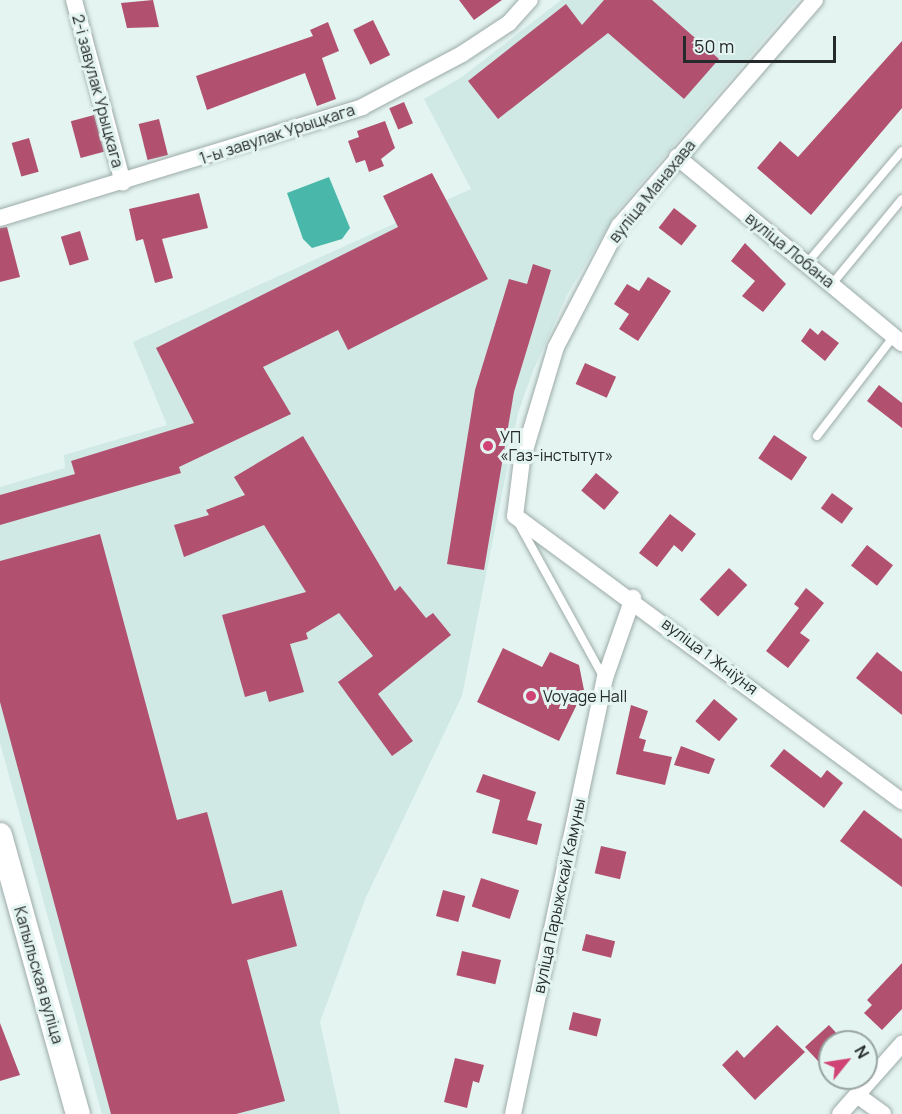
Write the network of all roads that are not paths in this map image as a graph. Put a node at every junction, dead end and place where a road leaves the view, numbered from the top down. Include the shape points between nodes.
1 (74, 0) edge
2 (530, 0) edge
3 (815, 0) edge
4 (902, 150) edge
5 (677, 158) junction
6 (123, 183) junction
7 (902, 199) edge
8 (0, 219) edge
9 (807, 263) junction
10 (832, 284) junction
11 (898, 339) edge
12 (817, 436) dead end
13 (514, 516) junction
14 (633, 598) junction
15 (605, 678) junction
16 (902, 801) edge
17 (0, 836) edge
18 (902, 1044) edge
19 (857, 1095) junction
20 (78, 1114) edge
21 (513, 1114) edge
22 (840, 1114) edge
23 (883, 1114) edge

1 - 6 street, 2-і завулак Урыцкага
2 - 6 street, 1-ы завулак Урыцкага via 509,23 462,54 362,107
3 - 5 street, вуліца Манахава
4 - 9 lane
5 - 9 street, вуліца Лобана
5 - 13 street, вуліца Манахава via 619,226 556,347 522,460
6 - 8 street, 1-ы завулак Урыцкага
7 - 10 lane
9 - 10 street, вуліца Лобана
10 - 11 street, вуліца Лобана
11 - 12 lane
13 - 14 street, вуліца 1 Жніўня
13 - 15 lane
14 - 15 street, вуліца Парыжскай Камуны
14 - 16 street, вуліца 1 Жніўня
15 - 21 street, вуліца Парыжскай Камуны
17 - 20 main road, Капыльская вуліца
18 - 19 street
19 - 22 street
19 - 23 street

